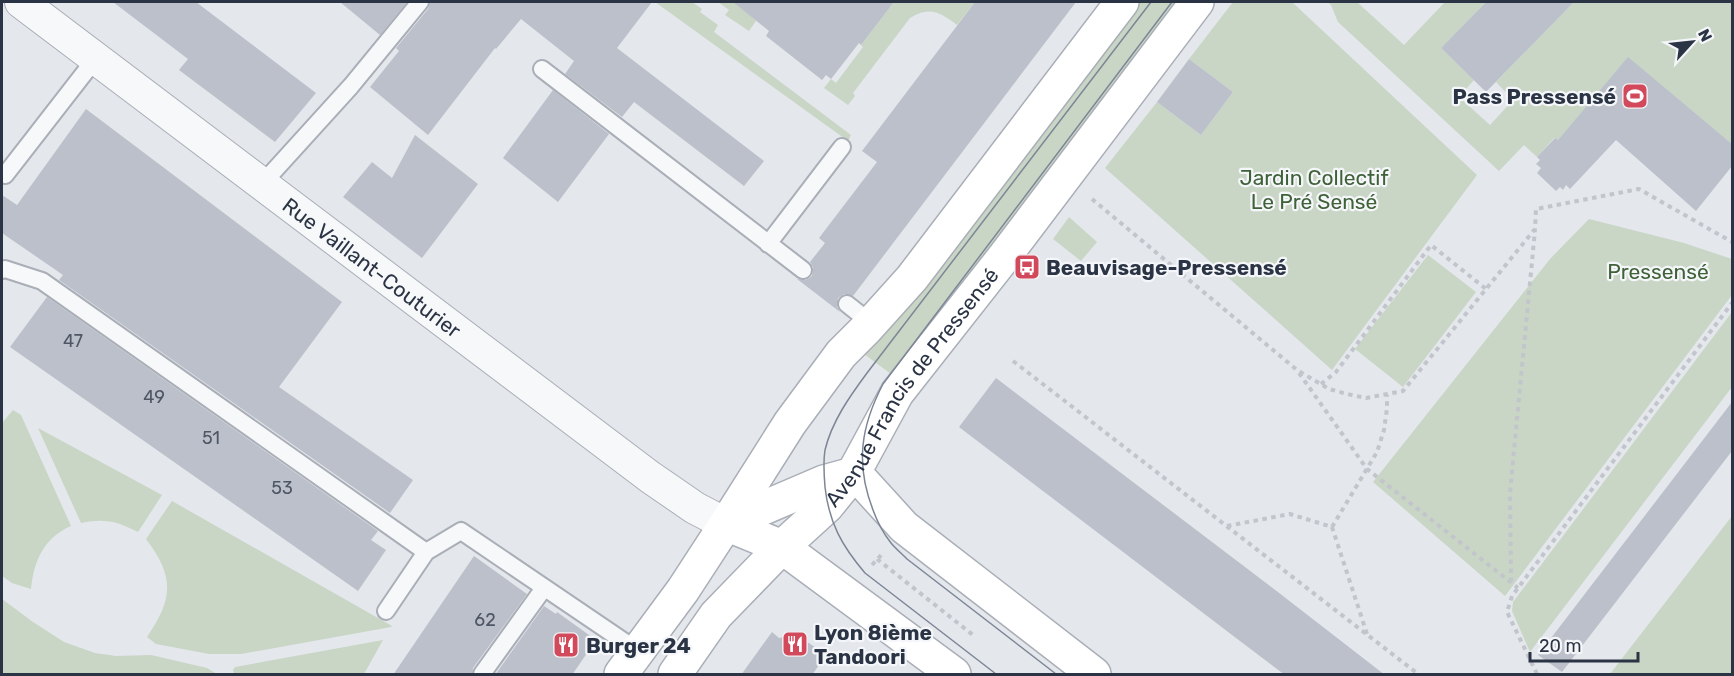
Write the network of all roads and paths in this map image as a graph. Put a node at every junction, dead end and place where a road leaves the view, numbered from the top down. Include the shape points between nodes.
1 (21, 2) edge
2 (420, 2) edge
3 (1122, 2) edge
4 (1197, 2) edge
5 (96, 58) junction
6 (542, 69) dead end
7 (842, 147) dead end
8 (5, 176) dead end
9 (262, 184) junction
10 (1090, 197) dead end
11 (1535, 229) junction
12 (1732, 242) edge
13 (768, 244) junction
14 (2, 270) edge
15 (803, 270) dead end
16 (1486, 289) junction
17 (1732, 303) edge
18 (1013, 361) dead end
19 (1297, 370) junction
20 (1321, 384) junction
21 (1387, 395) junction
22 (1367, 469) junction
23 (853, 474) junction
24 (726, 524) junction
25 (1226, 526) junction
26 (1332, 527) junction
27 (782, 547) junction
28 (885, 550) dead end
29 (426, 552) junction
30 (877, 559) junction
31 (872, 565) dead end
32 (1511, 582) junction
33 (544, 588) junction
34 (1518, 588) junction
35 (386, 611) dead end
36 (973, 635) dead end
37 (1367, 636) junction
38 (629, 663) edge
39 (482, 675) edge
40 (675, 675) edge
41 (954, 675) edge
42 (1094, 675) edge
43 (1418, 675) edge
44 (1537, 675) edge

1 - 5 street, Rue Vaillant-Couturier
2 - 9 lane
3 - 24 street via 912,278 859,314 841,354 790,423
4 - 23 street, Avenue Francis de Pressensé via 897,393
5 - 8 lane
5 - 9 street, Rue Vaillant-Couturier
6 - 13 lane
7 - 13 lane
9 - 24 street, Rue Vaillant-Couturier via 672,493
10 - 19 path
11 - 12 path via 1536,209 1639,189
11 - 16 path
11 - 32 path via 1510,493
13 - 15 lane
14 - 29 lane via 42,281
16 - 20 path via 1431,245 1336,372
16 - 21 path via 1403,391
17 - 34 path
18 - 25 path
19 - 20 path
19 - 22 path
20 - 21 path via 1366,398
21 - 22 path via 1384,430
22 - 26 path
22 - 32 path
23 - 24 street via 824,482
23 - 27 street, Avenue Francis de Pressensé via 827,506
23 - 42 street via 904,527
24 - 27 street
24 - 38 street
25 - 26 path via 1290,514
25 - 37 path
26 - 37 path
27 - 40 street, Avenue Francis de Pressensé via 716,615
27 - 41 street
28 - 30 path
29 - 33 lane via 461,531
29 - 35 lane
30 - 31 path
30 - 36 path
32 - 34 path
33 - 38 lane
33 - 39 lane
34 - 44 path via 1508,612
37 - 43 path

